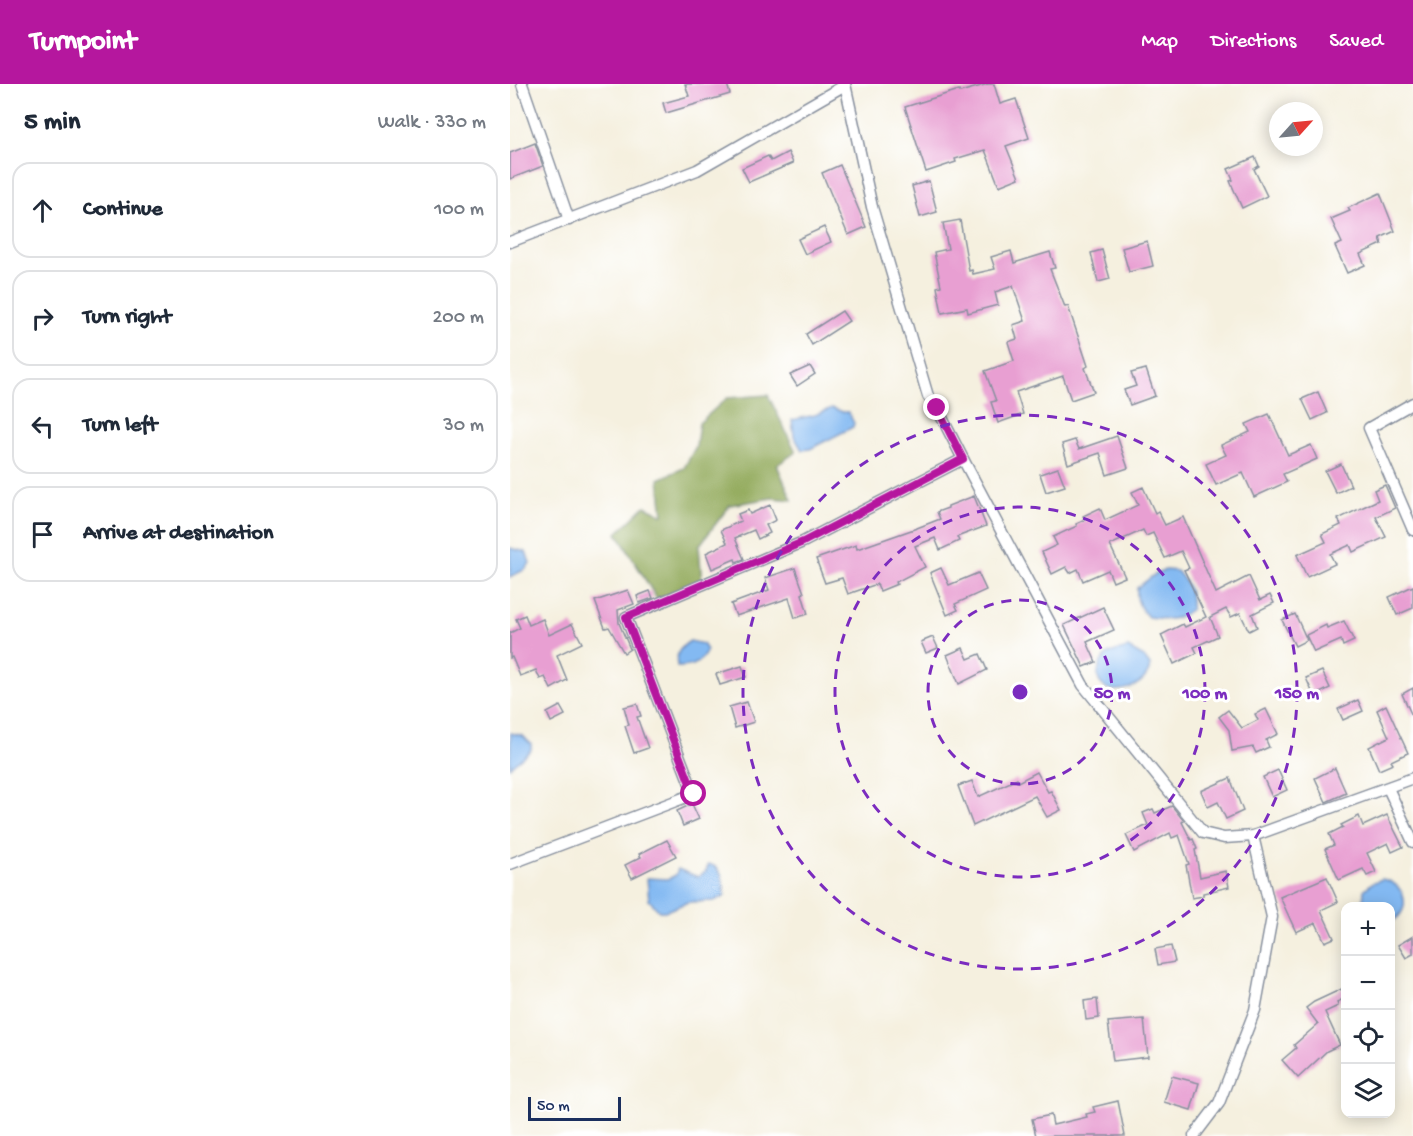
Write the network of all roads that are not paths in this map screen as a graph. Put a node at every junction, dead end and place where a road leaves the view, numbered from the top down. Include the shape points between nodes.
1 (522, 84) edge
2 (845, 84) edge
3 (569, 220) junction
4 (510, 242) edge
5 (1413, 403) edge
6 (963, 459) junction
7 (1413, 530) edge
8 (1413, 778) edge
9 (1388, 788) junction
10 (1253, 836) junction
11 (1413, 842) edge
12 (510, 864) edge
13 (1194, 1136) edge

1 - 3 street
2 - 3 street via 697,170
2 - 6 street via 872,207 928,396
3 - 4 street
5 - 7 street via 1369,428
6 - 10 street via 1083,685 1203,833 1224,838
6 - 12 street via 803,542 626,617 694,794
8 - 9 street
9 - 10 street
9 - 11 street
10 - 13 street via 1272,918 1255,1010 1219,1103

